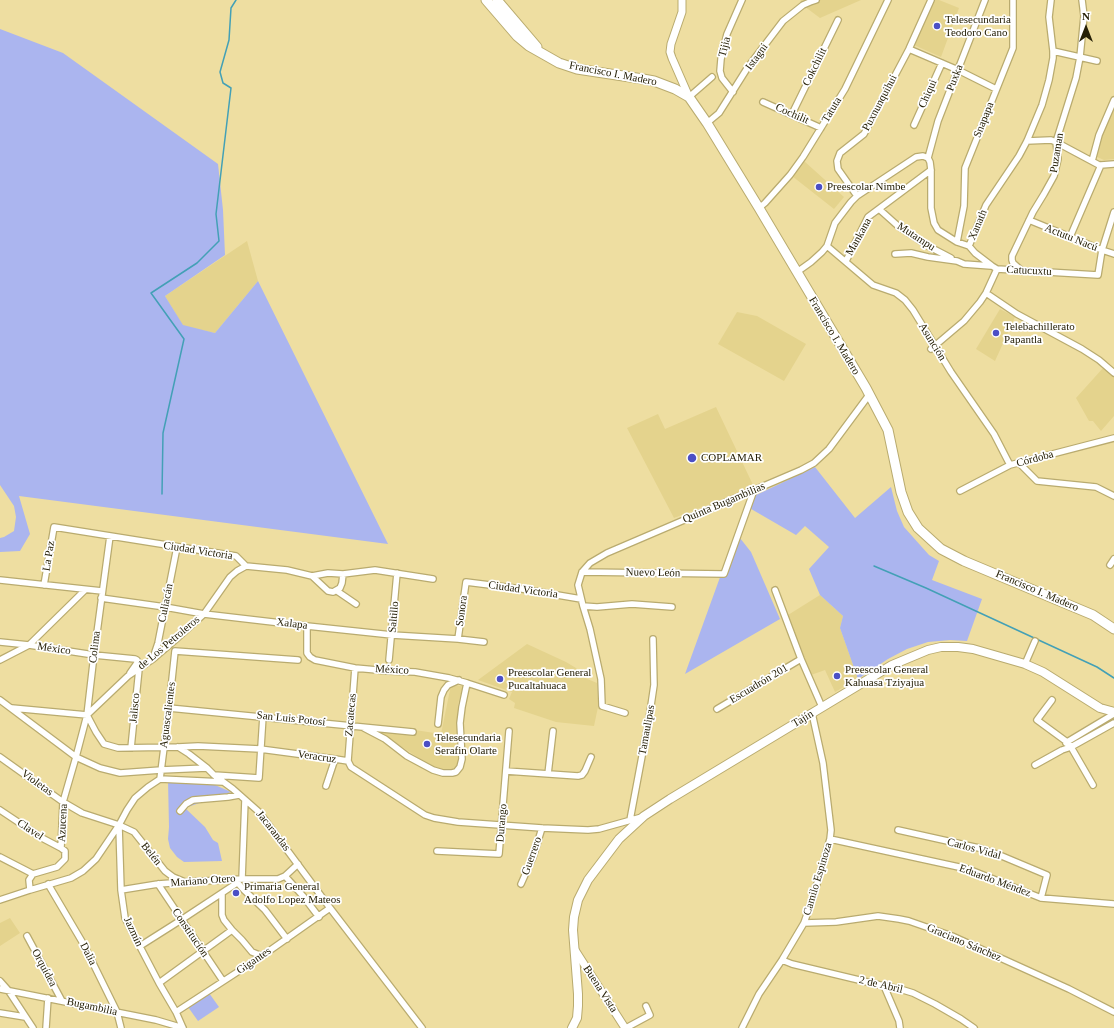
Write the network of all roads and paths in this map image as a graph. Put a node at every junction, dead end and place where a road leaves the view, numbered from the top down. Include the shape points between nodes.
1 (486, 0) edge
2 (497, 0) edge
3 (682, 0) edge
4 (742, 0) edge
5 (883, 0) edge
6 (888, 0) edge
7 (932, 0) edge
8 (985, 0) edge
9 (1013, 0) edge
10 (1051, 0) edge
11 (1082, 0) edge
12 (812, 1) edge
13 (885, 7) junction
14 (838, 20) dead end
15 (909, 49) junction
16 (1053, 51) junction
17 (543, 53) junction
18 (1080, 57) junction
19 (1097, 61) dead end
20 (942, 63) junction
21 (958, 70) junction
22 (712, 77) dead end
23 (996, 89) junction
24 (733, 92) junction
25 (689, 97) junction
26 (763, 102) dead end
27 (1113, 103) edge
28 (792, 114) junction
29 (707, 123) junction
30 (914, 125) dead end
31 (821, 128) junction
32 (1027, 141) junction
33 (1056, 142) junction
34 (928, 158) junction
35 (1092, 161) junction
36 (1114, 164) edge
37 (1101, 165) junction
38 (931, 170) junction
39 (857, 196) junction
40 (759, 208) junction
41 (879, 209) junction
42 (1114, 212) edge
43 (1029, 220) junction
44 (1070, 237) junction
45 (957, 242) junction
46 (827, 246) junction
47 (969, 246) junction
48 (1102, 250) junction
49 (895, 254) dead end
50 (1114, 254) edge
51 (846, 261) junction
52 (957, 261) junction
53 (992, 266) junction
54 (997, 269) junction
55 (1021, 270) junction
56 (797, 272) junction
57 (986, 293) junction
58 (933, 348) junction
59 (1114, 373) edge
60 (869, 395) junction
61 (1114, 438) edge
62 (1019, 463) junction
63 (1010, 465) junction
64 (754, 490) junction
65 (960, 491) dead end
66 (1114, 496) edge
67 (54, 527) joint
68 (110, 536) junction
69 (177, 547) junction
70 (1114, 559) edge
71 (1110, 565) dead end
72 (246, 566) junction
73 (582, 572) junction
74 (343, 574) junction
75 (397, 574) junction
76 (312, 576) junction
77 (433, 579) dead end
78 (0, 580) edge
79 (466, 582) joint
80 (44, 585) junction
81 (85, 590) junction
82 (775, 590) dead end
83 (102, 591) junction
84 (337, 591) junction
85 (101, 598) junction
86 (581, 599) junction
87 (356, 604) dead end
88 (583, 606) junction
89 (165, 607) junction
90 (672, 607) dead end
91 (204, 614) junction
92 (307, 626) junction
93 (1114, 629) edge
94 (392, 635) junction
95 (458, 639) junction
96 (653, 639) dead end
97 (1035, 641) dead end
98 (0, 642) edge
99 (484, 642) dead end
100 (29, 645) junction
101 (94, 655) junction
102 (153, 659) junction
103 (801, 659) junction
104 (0, 660) edge
105 (298, 660) dead end
106 (389, 660) dead end
107 (1025, 664) junction
108 (355, 668) junction
109 (139, 669) junction
110 (128, 676) junction
111 (459, 680) junction
112 (467, 682) junction
113 (504, 696) dead end
114 (0, 700) edge
115 (1052, 700) dead end
116 (10, 708) junction
117 (169, 708) junction
118 (822, 708) junction
119 (717, 709) dead end
120 (625, 713) dead end
121 (1113, 713) edge
122 (812, 714) junction
123 (87, 715) junction
124 (263, 716) junction
125 (1114, 722) edge
126 (438, 724) dead end
127 (351, 725) junction
128 (362, 727) junction
129 (1089, 729) junction
130 (509, 731) dead end
131 (552, 731) dead end
132 (413, 732) dead end
133 (1092, 736) junction
134 (1067, 742) junction
135 (164, 747) junction
136 (178, 747) junction
137 (1071, 747) junction
138 (131, 748) junction
139 (260, 749) junction
140 (1062, 750) junction
141 (0, 757) edge
142 (76, 757) junction
143 (591, 757) dead end
144 (335, 759) junction
145 (348, 761) junction
146 (1035, 766) dead end
147 (207, 768) junction
148 (161, 770) junction
149 (506, 771) junction
150 (548, 774) junction
151 (214, 775) junction
152 (160, 779) junction
153 (223, 782) junction
154 (1093, 785) dead end
155 (326, 786) dead end
156 (239, 795) junction
157 (245, 800) junction
158 (63, 802) junction
159 (0, 810) edge
160 (180, 811) dead end
161 (644, 816) junction
162 (630, 820) junction
163 (501, 825) junction
164 (119, 826) junction
165 (542, 828) junction
166 (898, 830) dead end
167 (830, 839) junction
168 (61, 848) junction
169 (437, 851) dead end
170 (0, 856) edge
171 (298, 864) junction
172 (33, 874) junction
173 (285, 876) junction
174 (238, 880) junction
175 (185, 882) junction
176 (48, 884) junction
177 (158, 884) junction
178 (521, 884) dead end
179 (30, 890) junction
180 (121, 890) junction
181 (222, 893) junction
182 (1041, 898) junction
183 (0, 900) edge
184 (1114, 904) edge
185 (330, 908) junction
186 (318, 917) junction
187 (181, 920) junction
188 (804, 923) junction
189 (232, 930) junction
190 (27, 936) dead end
191 (287, 939) junction
192 (140, 946) junction
193 (575, 950) junction
194 (203, 951) junction
195 (262, 956) junction
196 (782, 960) junction
197 (0, 981) edge
198 (223, 981) junction
199 (159, 983) junction
200 (884, 986) junction
201 (0, 989) edge
202 (8, 990) junction
203 (48, 998) junction
204 (62, 1001) junction
205 (646, 1006) dead end
206 (0, 1012) edge
207 (117, 1012) junction
208 (176, 1012) junction
209 (1114, 1012) edge
210 (25, 1017) junction
211 (33, 1028) edge
212 (46, 1028) edge
213 (121, 1028) edge
214 (183, 1028) edge
215 (422, 1028) edge
216 (572, 1028) edge
217 (625, 1028) edge
218 (742, 1028) edge
219 (900, 1028) edge
220 (974, 1028) edge

1 - 17 main road, Francisco I. Madero via 517,36
2 - 17 main road
3 - 25 street via 682,12 670,52
4 - 24 street, Tijia via 727,34 721,59 722,78
5 - 13 street
6 - 13 street, Tatuta
7 - 15 street, Puxnunquihui
8 - 21 street, Puxka
9 - 23 street, Snapapa via 1013,48
10 - 16 street, Xanath via 1049,17
11 - 18 street, Puzaman via 1084,16
12 - 24 street, Istagni via 783,21 748,67
13 - 31 street, Tatuta via 845,89
14 - 28 street, Cokchilit
15 - 20 street
15 - 39 street, Puxnunquihui via 864,134 840,153 837,161 838,169
16 - 18 street
16 - 32 street, Xanath via 1042,105
17 - 25 main road, Francisco I. Madero via 577,69 654,81
18 - 19 street
18 - 33 street, Puzaman
20 - 21 street
20 - 30 street, Chiqui
21 - 23 street
21 - 34 street, Puxka via 938,121
22 - 25 street
23 - 45 street, Snapapa via 965,168 964,206
24 - 29 street, Istagni via 719,113
25 - 29 main road, Francisco I. Madero
26 - 28 street, Cochilit
27 - 35 street via 1099,135
28 - 31 street, Cochilit
29 - 40 main road, Francisco I. Madero
31 - 40 street, Tatuta via 790,175
32 - 33 street
32 - 47 street, Xanath via 986,205
33 - 35 street
33 - 43 street, Puzaman via 1058,159 1054,176
34 - 38 street, Xanath
34 - 39 street via 916,157
35 - 37 street
36 - 37 street
37 - 44 street
38 - 41 street, Mankana
38 - 45 street, Xanath via 931,208 934,223 938,230
39 - 46 street via 835,223
40 - 56 main road, Francisco I. Madero
41 - 51 street, Mankana via 868,217
41 - 52 street, Mutampu via 920,241
42 - 48 street
43 - 44 street, Actutu Nacú
43 - 55 street, Puzaman via 1012,256 1013,263
44 - 48 street, Actutu Nacú
45 - 47 street, Xanath
46 - 51 street, Asunción
46 - 56 street
47 - 53 street, Catucuxtu
48 - 50 street, Actutu Nacú
48 - 55 street, Catucuxtu via 1098,275
49 - 52 street, Mutampu via 911,253
51 - 58 street, Asunción via 873,285 896,293 905,300
52 - 53 street, Mutampu
53 - 54 street, Catucuxtu
54 - 55 street, Catucuxtu
54 - 57 street
56 - 60 main road, Francisco I. Madero
57 - 58 street via 964,321
57 - 59 street via 1017,314 1086,351
58 - 63 street, Asunción via 994,434
60 - 64 street, Quinta Bugambilias via 828,449 814,463
60 - 93 main road, Francisco I. Madero via 888,430 901,492 908,512 918,528 941,549 964,561 1093,615
61 - 62 street, Córdoba
62 - 63 street, Córdoba
62 - 66 street via 1037,481 1096,488
63 - 65 street, Córdoba
64 - 73 street, Quinta Bugambilias via 607,553 590,563
64 - 73 street, Nuevo León via 724,574
67 - 68 street, Ciudad Victoria
67 - 80 street, La Paz
68 - 69 street, Ciudad Victoria
68 - 83 street, Colima
69 - 72 street, Ciudad Victoria via 236,556
69 - 89 street, Culiacán
70 - 71 street
72 - 76 street, Ciudad Victoria via 287,570
72 - 91 street, de Los Petroleros via 230,576
73 - 86 street via 578,585
74 - 75 street, Ciudad Victoria via 375,570
74 - 76 street, Ciudad Victoria
74 - 84 street via 342,584
75 - 77 street, Ciudad Victoria
75 - 94 street, Saltillo
76 - 84 street via 328,591
78 - 80 street
79 - 86 street, Ciudad Victoria
79 - 95 street, Sonora
80 - 81 street
81 - 83 street
81 - 100 street
82 - 103 street, Escuadrón 201
83 - 85 street, Colima
84 - 87 street
85 - 89 street, Xalapa
85 - 101 street, Colima
86 - 88 street
88 - 90 street via 632,604
88 - 120 street via 601,679 602,706
89 - 91 street, Xalapa
89 - 102 street, Culiacán
91 - 92 street, Xalapa
91 - 102 street, de Los Petroleros
92 - 94 street, Xalapa
92 - 108 street, México via 307,652 310,657
94 - 95 street, Xalapa
94 - 106 street, Saltillo
95 - 99 street, Xalapa
96 - 162 street, Tamaulipas via 653,692
97 - 107 street
98 - 100 street, México
100 - 101 street, México
100 - 104 street
101 - 110 street, México via 137,660
101 - 123 street, Colima
102 - 109 street, de Los Petroleros
103 - 118 street, Escuadrón 201
103 - 119 street, Escuadrón 201
105 - 117 street, Aguascalientes via 175,651
107 - 118 main road, Tajín via 973,649 942,647 928,650 892,665
107 - 121 main road, Tajín
108 - 111 street, México via 415,672
108 - 127 street, Zacatecas
109 - 110 street, de Los Petroleros
109 - 138 street, Jalisco
110 - 123 street, de Los Petroleros
111 - 112 street, México
111 - 126 street via 444,690
112 - 113 street, México
112 - 128 street via 460,723 460,767 456,772 443,773 433,770
114 - 116 street
115 - 134 street via 1037,720
116 - 123 street
116 - 142 street
117 - 124 street, San Luis Potosí
117 - 135 street, Aguascalientes
118 - 122 main road, Tajín
121 - 125 street
121 - 129 street
122 - 161 main road, Tajín
122 - 167 street, Camilo Espinoza via 823,763
123 - 138 street, Veracruz via 104,744
123 - 142 street, Colima
124 - 127 street, San Luis Potosí
124 - 139 street
125 - 133 street
127 - 128 street, San Luis Potosí
127 - 145 street, Zacatecas
128 - 132 street, San Luis Potosí
129 - 133 street
129 - 134 street
130 - 149 street, Durango
131 - 150 street
133 - 137 street
134 - 137 street
134 - 140 street
135 - 136 street, Veracruz
135 - 138 street, Veracruz
135 - 148 street, Aguascalientes
136 - 139 street, Veracruz
136 - 147 street, Jacarandas
137 - 140 street
137 - 154 street
139 - 144 street, Veracruz
139 - 151 street via 259,778
140 - 146 street
141 - 158 street, Violetas
142 - 148 street via 100,768 120,773
142 - 158 street, Azucena
143 - 150 street via 582,775
144 - 145 street, Veracruz
144 - 155 street
145 - 163 street, Veracruz via 351,768 425,815 458,822
147 - 148 street
147 - 151 street, Jacarandas
148 - 152 street, Aguascalientes
149 - 150 street
149 - 163 street, Durango
151 - 153 street, Jacarandas
152 - 153 street
152 - 164 street via 135,798
153 - 156 street, Jacarandas
156 - 157 street, Jacarandas
156 - 160 street via 193,800
157 - 171 street, Jacarandas via 259,812
157 - 174 street
158 - 164 street, Violetas via 82,813
158 - 168 street, Azucena
159 - 168 street, Clavel
161 - 162 street, Veracruz
161 - 193 main road, Tajín via 619,840 588,880 578,900 574,917
162 - 165 street, Veracruz via 588,830
163 - 165 street, Veracruz
163 - 169 street, Durango via 499,854
164 - 175 street, Belén via 134,832 165,871
164 - 176 street via 96,859 83,871 70,878
164 - 180 street, Jazmín
165 - 178 street, Guerrero
166 - 182 street, Carlos Vidal via 979,848 1047,875
167 - 182 street, Eduardo Méndez via 968,869
167 - 188 street, Camilo Espinoza
168 - 172 street, Azucena via 66,855 64,862 57,867
170 - 172 street
171 - 173 street
171 - 185 street, Jacarandas
172 - 179 street via 29,880
173 - 174 street, Mariano Otero via 278,879
173 - 186 street
174 - 175 street, Mariano Otero
174 - 181 street
174 - 191 street
175 - 177 street, Mariano Otero
176 - 179 street
176 - 207 street, Dalia via 84,945
177 - 180 street, Mariano Otero
177 - 187 street, Constitución
179 - 183 street
180 - 192 street, Jazmín via 125,918
181 - 187 street
181 - 189 street via 222,915
182 - 184 street, Eduardo Méndez
185 - 186 street, Gigantes
185 - 215 street, Jacarandas
186 - 191 street, Gigantes
187 - 192 street
187 - 194 street, Constitución
188 - 196 street, Camilo Espinoza
188 - 209 street, Graciano Sánchez via 836,922 878,916 900,919 952,936
189 - 194 street
189 - 195 street via 252,952
190 - 204 street, Orquídea
191 - 195 street, Gigantes
192 - 199 street, Jazmín
193 - 216 main road, Tajín via 578,1006 577,1018
193 - 217 street, Buena Vista
194 - 198 street, Constitución
194 - 199 street
195 - 198 street, Gigantes
196 - 200 street, 2 de Abril
196 - 218 street, Camilo Espinoza via 759,994
197 - 202 street
198 - 208 street, Gigantes
199 - 208 street, Jazmín
200 - 219 street
200 - 220 street, 2 de Abril via 913,993
201 - 202 street, Bugambilia
202 - 203 street, Bugambilia
202 - 210 street
203 - 204 street, Bugambilia
203 - 212 street
204 - 207 street, Bugambilia
205 - 217 street via 650,1015
206 - 210 street
207 - 213 street, Dalia
207 - 214 street, Bugambilia
208 - 214 street, Jazmín
210 - 211 street

